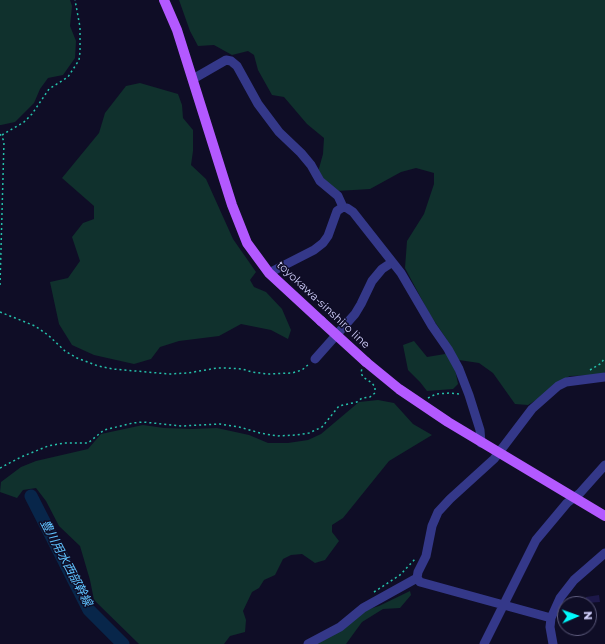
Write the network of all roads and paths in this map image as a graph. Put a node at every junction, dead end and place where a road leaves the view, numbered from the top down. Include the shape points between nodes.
1 (75, 0) edge
2 (164, 0) edge
3 (193, 80) junction
4 (1, 135) edge
5 (343, 208) junction
6 (391, 262) junction
7 (269, 274) junction
8 (0, 285) edge
9 (0, 312) edge
10 (605, 358) edge
11 (315, 359) joint
12 (366, 362) junction
13 (590, 370) dead end
14 (605, 377) edge
15 (469, 395) junction
16 (423, 406) junction
17 (481, 443) junction
18 (499, 453) junction
19 (605, 465) edge
20 (0, 468) edge
21 (574, 497) junction
22 (605, 516) edge
23 (605, 553) edge
24 (417, 556) dead end
25 (417, 578) junction
26 (374, 592) dead end
27 (504, 604) junction
28 (551, 618) junction
29 (308, 644) edge
30 (484, 644) edge
31 (553, 644) edge

1 - 4 path via 80,27 79,60 68,77 49,89 24,122
2 - 3 main road, toyokawa-sinshiro line via 178,30
3 - 5 street via 226,60 237,66 258,104 279,132 311,165 320,181 338,196
3 - 7 main road, toyokawa-sinshiro line via 232,205 247,243
4 - 8 path via 4,141
5 - 6 street via 353,212
5 - 7 street via 337,211 328,236 322,243 314,250
6 - 11 street via 372,281 355,314
6 - 15 street via 448,349
7 - 12 main road, toyokawa-sinshiro line, bridge
9 - 11 path via 35,326 77,358 113,369 169,374 217,368 268,374 292,373 302,370
10 - 13 path
12 - 16 main road, toyokawa-sinshiro line
12 - 20 path via 361,373 375,387 375,392 370,397 339,406 322,427 309,433 277,436 220,424 182,426 133,423 104,430 88,442 48,446 21,456
14 - 18 street via 573,380 558,386 532,409
15 - 16 path via 436,394
15 - 17 street via 480,430
16 - 17 main road, toyokawa-sinshiro line
17 - 18 main road, toyokawa-sinshiro line
18 - 21 main road, toyokawa-sinshiro line
18 - 25 street via 438,512
19 - 21 street
21 - 22 main road, toyokawa-sinshiro line
21 - 27 street via 536,540
23 - 28 street via 574,580 560,598
24 - 26 path via 400,575
25 - 27 street via 420,582
25 - 29 street via 363,608 340,627
27 - 28 street
27 - 30 street
28 - 31 street

